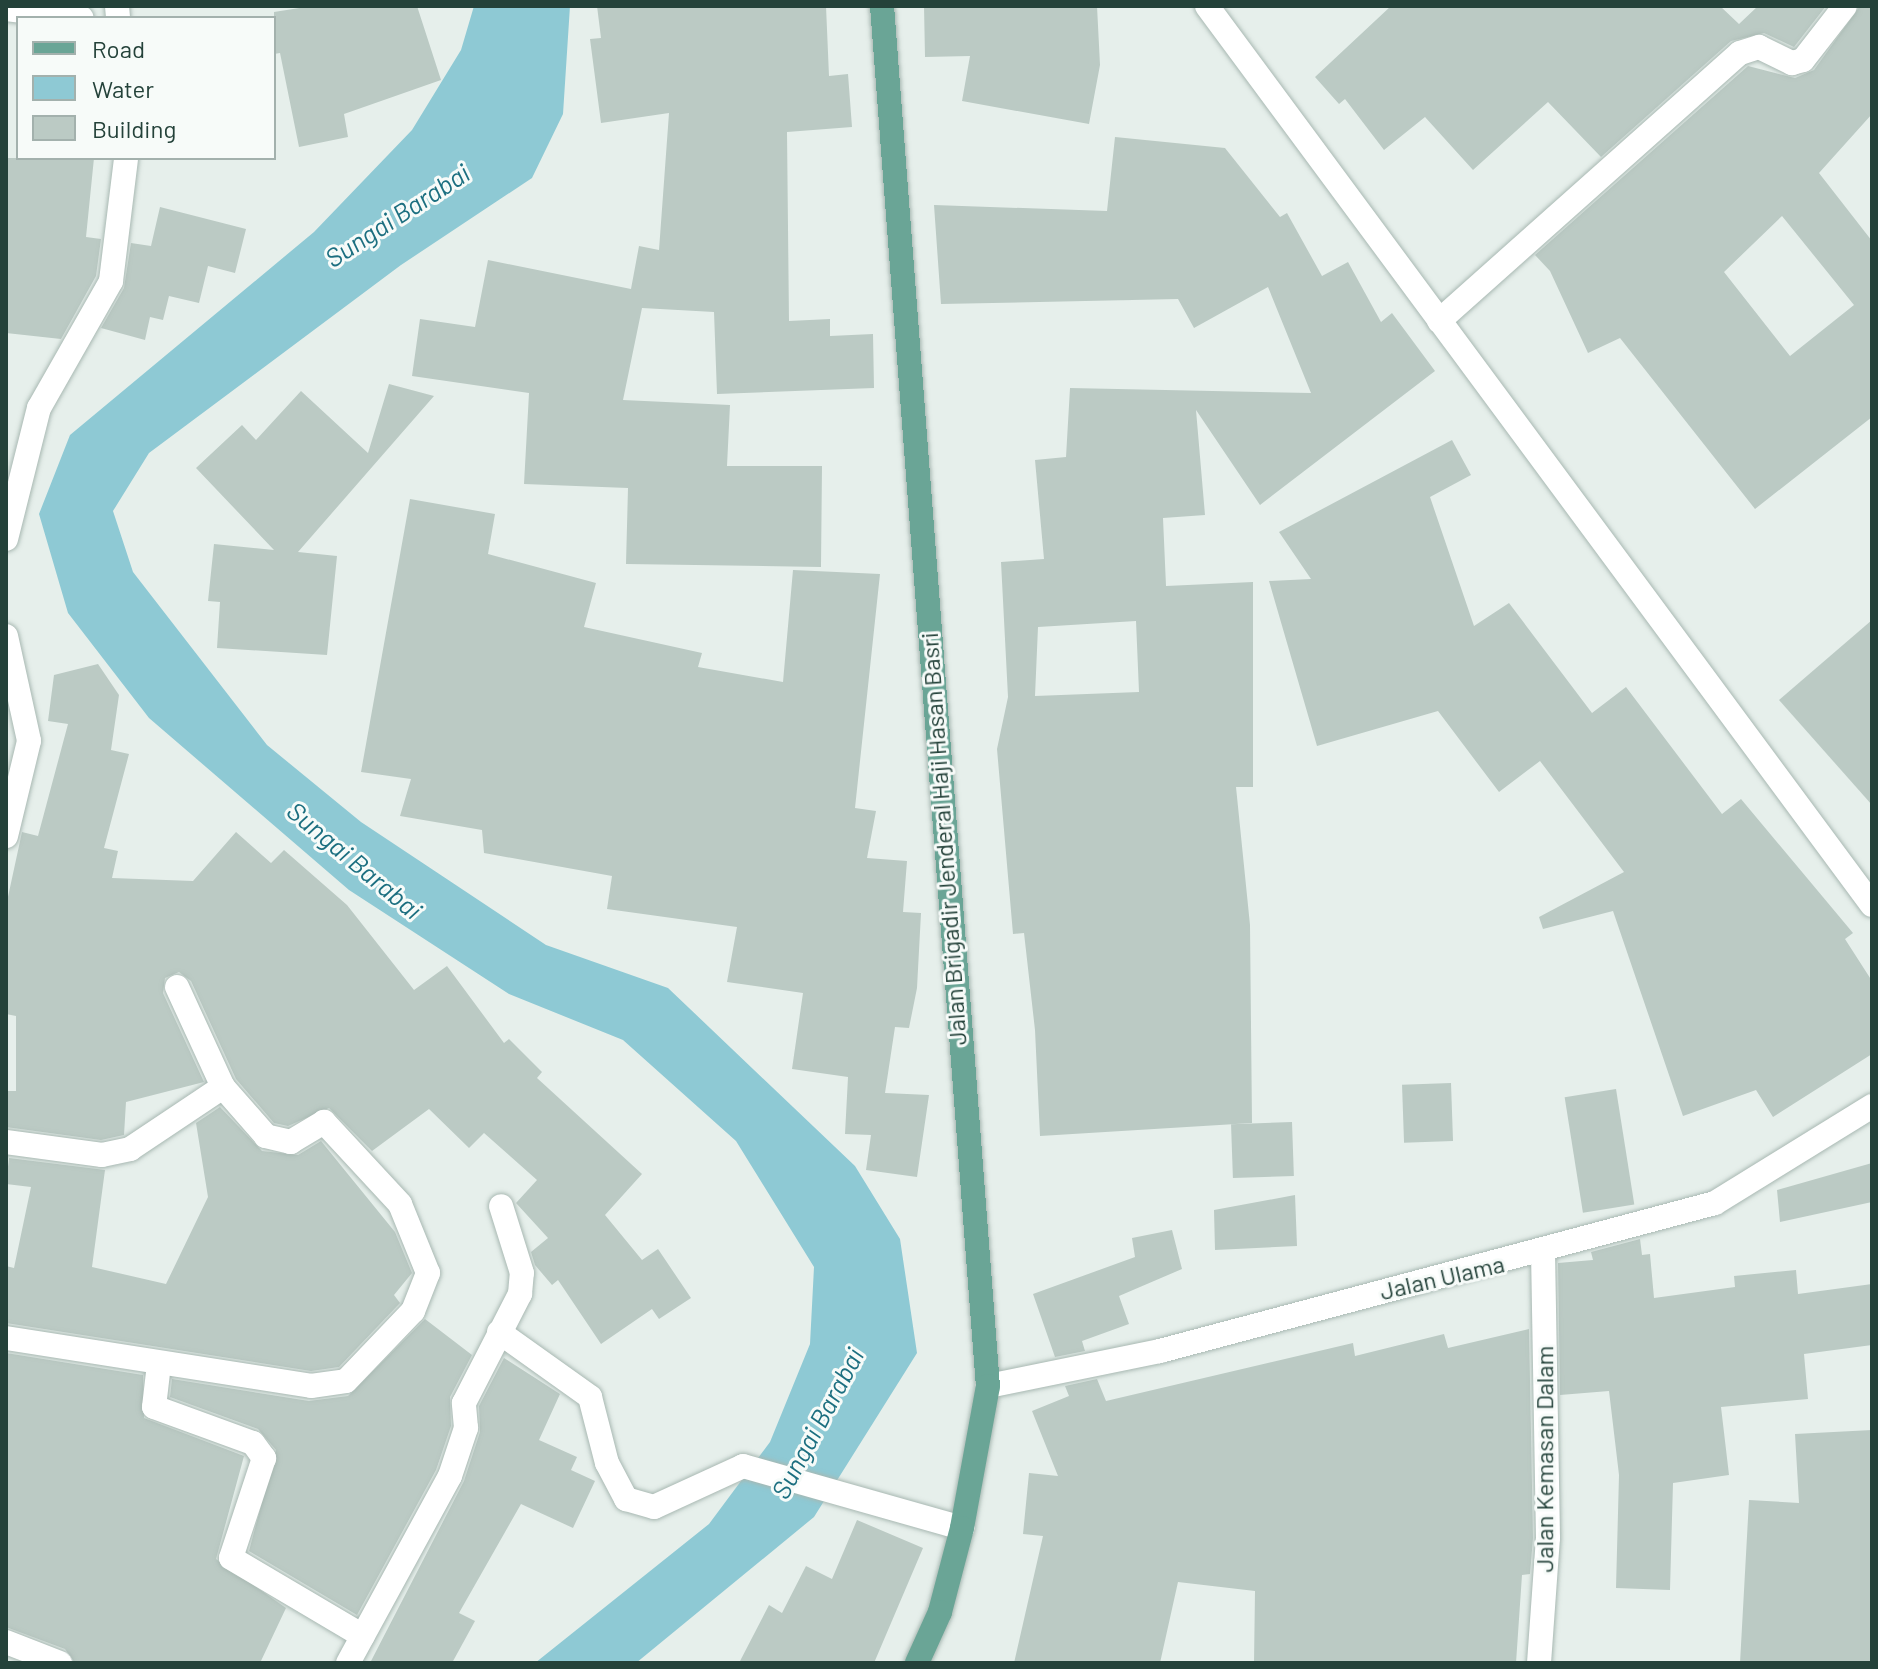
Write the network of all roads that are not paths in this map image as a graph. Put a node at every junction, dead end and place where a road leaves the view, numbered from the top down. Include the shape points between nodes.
1 (882, 6) edge
2 (1207, 6) edge
3 (1845, 6) edge
4 (6, 9) edge
5 (64, 16) edge
6 (126, 160) edge
7 (1439, 321) junction
8 (6, 539) edge
9 (6, 636) edge
10 (6, 836) edge
11 (1872, 905) edge
12 (177, 987) dead end
13 (223, 1087) junction
14 (1872, 1106) edge
15 (6, 1142) edge
16 (501, 1206) dead end
17 (1543, 1254) junction
18 (499, 1332) junction
19 (6, 1338) edge
20 (159, 1364) junction
21 (988, 1386) junction
22 (962, 1528) junction
23 (363, 1636) junction
24 (6, 1642) edge
25 (60, 1663) edge
26 (348, 1663) edge
27 (917, 1663) edge
28 (1539, 1663) edge

1 - 21 main road, Jalan Brigadir Jenderal Haji Hasan Basri
2 - 7 street
3 - 7 street via 1803,60 1792,63 1759,47 1740,53
4 - 5 street
6 - 8 street via 111,281 39,408
7 - 11 street
9 - 10 street via 29,741
12 - 13 street
13 - 15 street via 130,1149 102,1155
13 - 20 street via 277,1144 324,1122 343,1136 400,1204 428,1273 413,1311 337,1384
14 - 17 street, Jalan Ulama via 1715,1203
16 - 18 street via 522,1273 520,1294
17 - 21 street, Jalan Ulama via 1291,1311 1160,1351
17 - 28 street, Jalan Kemasan Dalam via 1548,1538
18 - 22 street via 590,1397 607,1463 626,1499 654,1507 743,1466
18 - 23 street via 464,1403 466,1428 450,1476
19 - 20 street
20 - 23 street via 154,1407 253,1443 264,1458 231,1558
21 - 22 main road, Jalan Brigadir Jenderal Haji Hasan Basri
22 - 27 main road, Jalan Brigadir Jenderal Haji Hasan Basri via 940,1612
23 - 26 street
24 - 25 street

